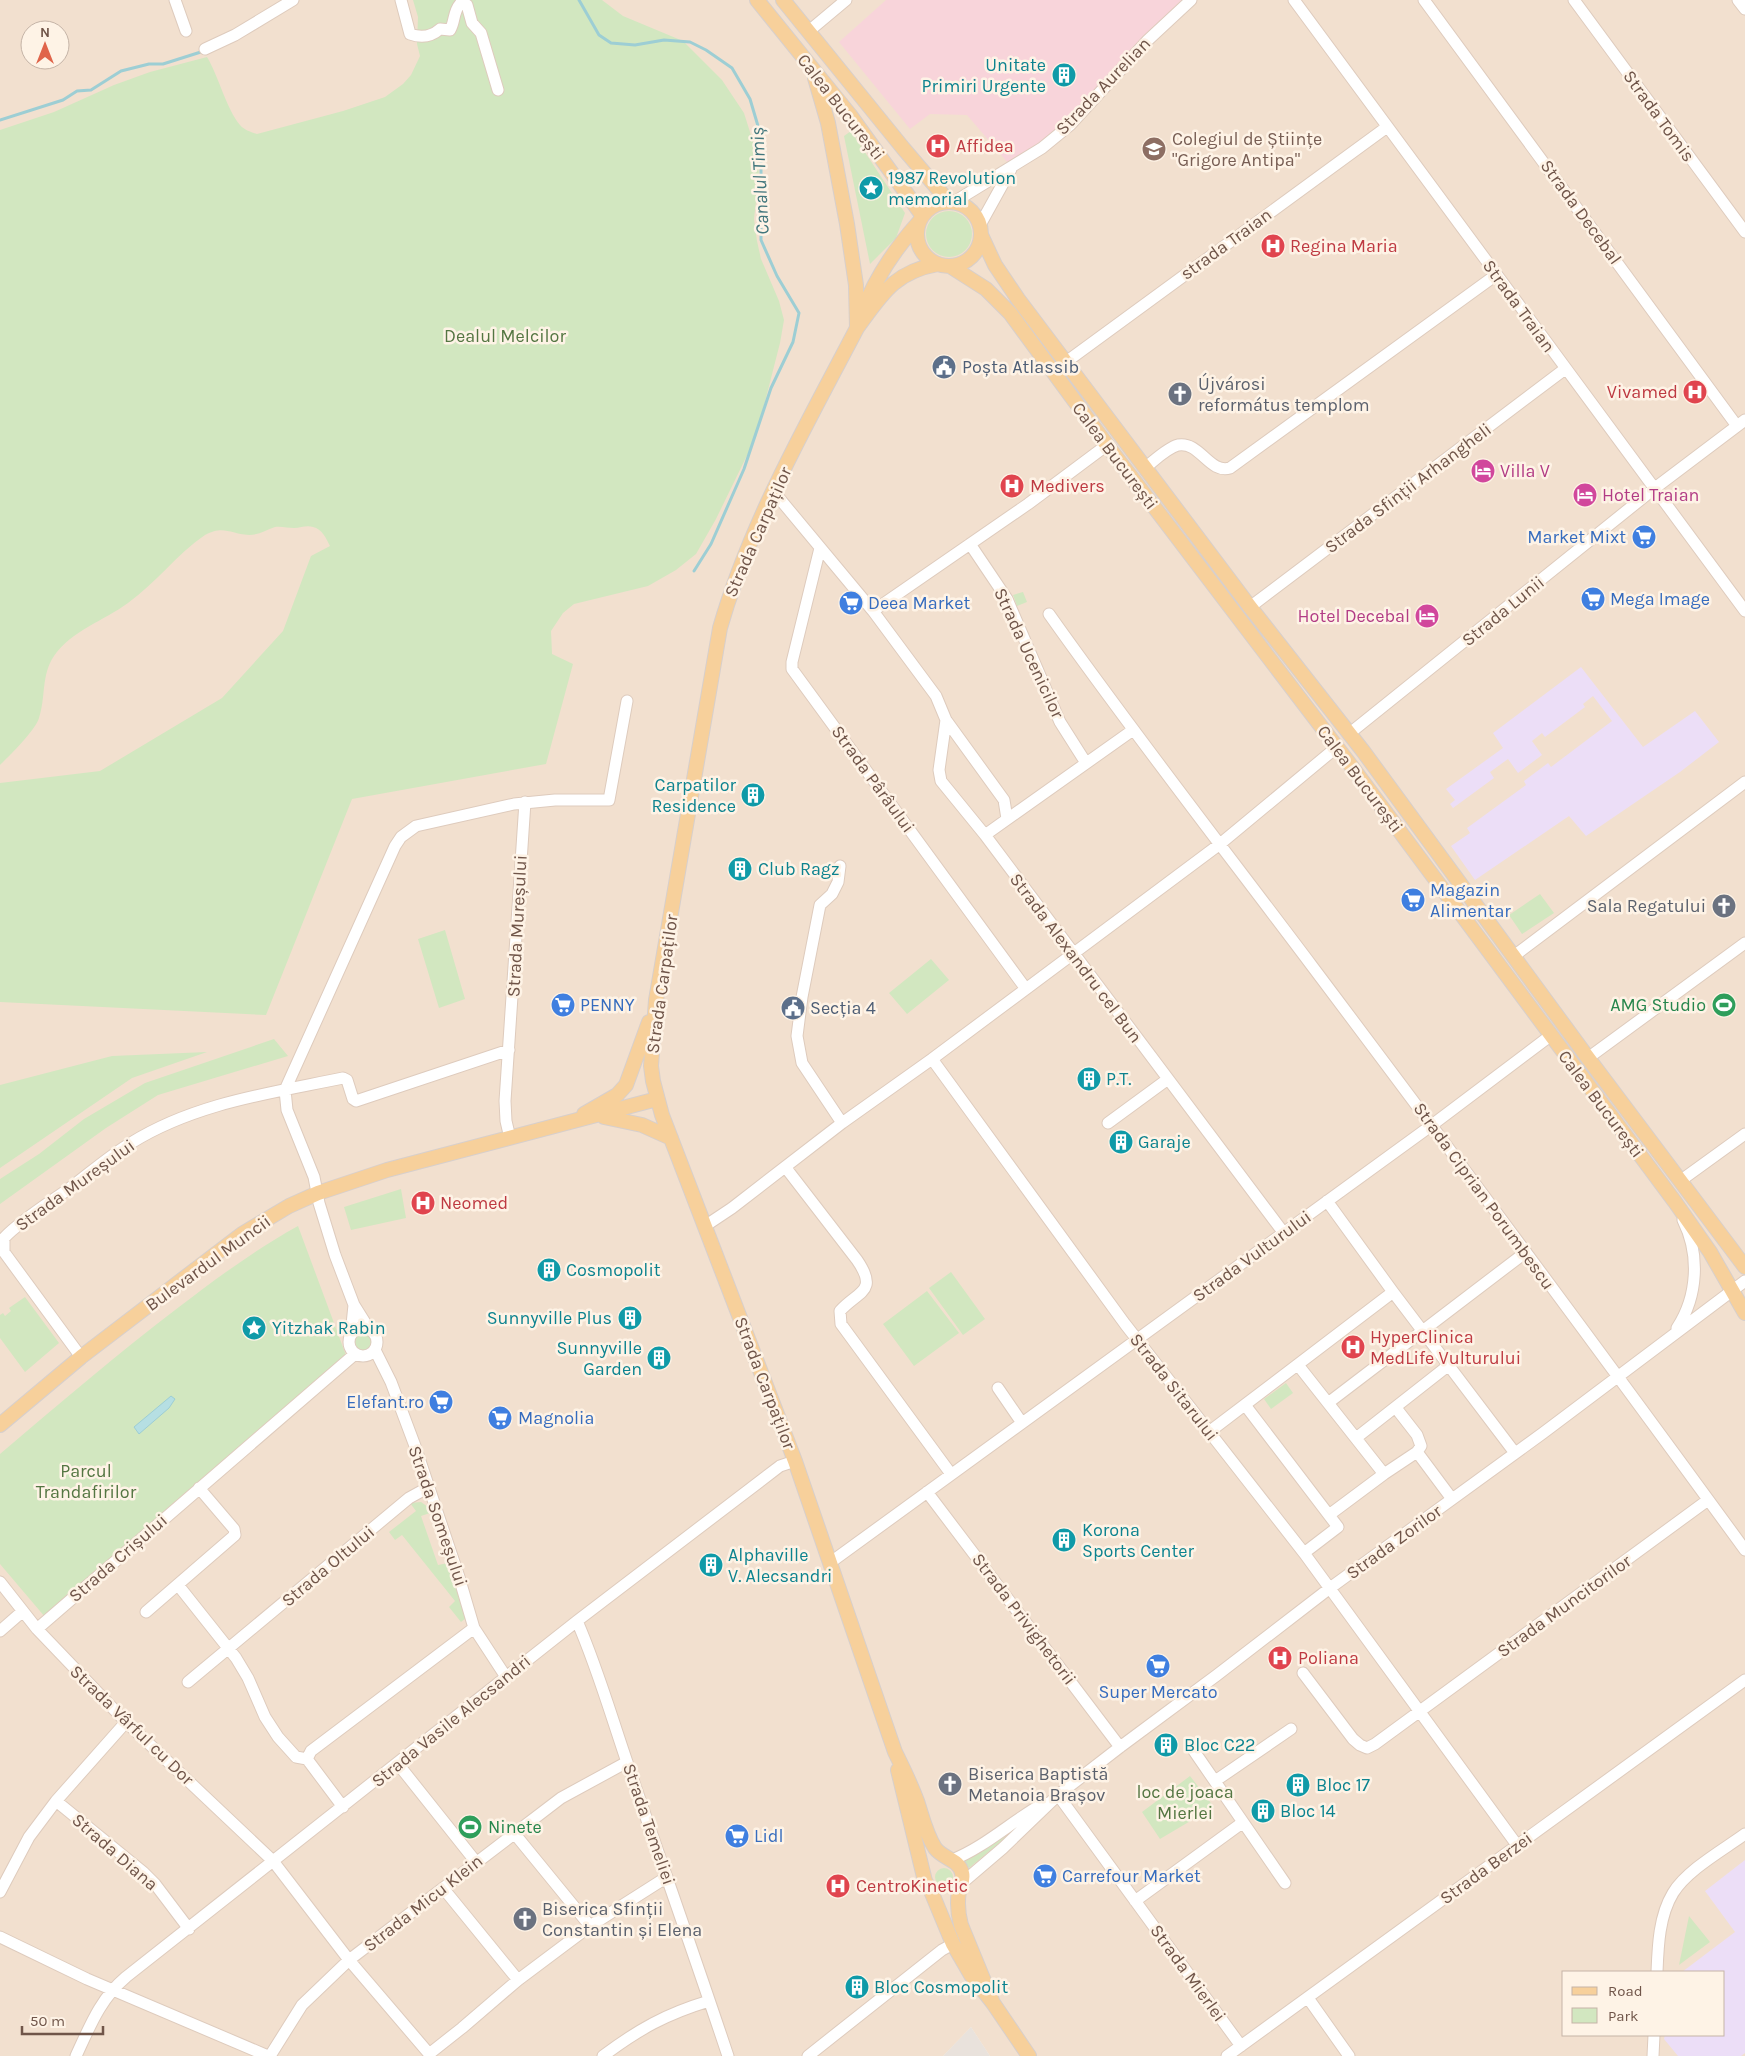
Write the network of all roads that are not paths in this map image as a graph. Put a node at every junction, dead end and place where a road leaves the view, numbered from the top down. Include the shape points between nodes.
1 (175, 0) edge
2 (293, 0) edge
3 (401, 0) edge
4 (757, 0) edge
5 (783, 0) edge
6 (846, 0) edge
7 (1191, 0) edge
8 (1294, 0) edge
9 (1424, 0) edge
10 (1574, 0) edge
11 (1738, 0) edge
12 (1745, 9) edge
13 (186, 31) dead end
14 (809, 31) junction
15 (205, 49) dead end
16 (812, 70) junction
17 (498, 90) dead end
18 (1387, 127) junction
19 (1012, 167) junction
20 (952, 202) junction
21 (921, 218) junction
22 (981, 230) junction
23 (1745, 232) edge
24 (944, 265) junction
25 (1496, 275) junction
26 (857, 328) junction
27 (1066, 362) junction
28 (1565, 369) junction
29 (1741, 423) edge
30 (1106, 445) junction
31 (1146, 467) junction
32 (1655, 488) junction
33 (774, 492) junction
34 (970, 544) junction
35 (820, 548) junction
36 (1250, 607) junction
37 (1744, 607) edge
38 (874, 612) junction
39 (1049, 614) dead end
40 (627, 701) dead end
41 (946, 720) junction
42 (1133, 730) junction
43 (1350, 734) junction
44 (1337, 747) junction
45 (1086, 763) junction
46 (1745, 782) edge
47 (525, 802) junction
48 (1007, 819) junction
49 (985, 836) junction
50 (1220, 844) junction
51 (840, 866) dead end
52 (1745, 943) edge
53 (1072, 954) junction
54 (1514, 956) junction
55 (1026, 989) junction
56 (656, 1000) junction
57 (1550, 1036) junction
58 (509, 1050) junction
59 (1588, 1058) junction
60 (932, 1059) junction
61 (1168, 1080) junction
62 (285, 1090) junction
63 (657, 1099) junction
64 (598, 1116) junction
65 (842, 1123) junction
66 (1108, 1123) dead end
67 (562, 1125) junction
68 (1432, 1125) junction
69 (1745, 1134) edge
70 (510, 1138) junction
71 (671, 1138) junction
72 (786, 1168) junction
73 (1680, 1181) junction
74 (318, 1193) junction
75 (1327, 1201) junction
76 (1675, 1202) junction
77 (705, 1226) junction
78 (1284, 1232) junction
79 (1526, 1252) junction
80 (1745, 1267) edge
81 (1745, 1281) edge
82 (1732, 1291) junction
83 (1393, 1292) junction
84 (354, 1304) junction
85 (1745, 1314) edge
86 (369, 1329) junction
87 (1422, 1330) junction
88 (351, 1334) junction
89 (1672, 1336) junction
90 (1137, 1340) junction
91 (375, 1350) junction
92 (355, 1354) junction
93 (81, 1357) junction
94 (1298, 1365) junction
95 (1449, 1365) junction
96 (1617, 1376) junction
97 (998, 1388) dead end
98 (1328, 1403) junction
99 (1245, 1405) junction
100 (1396, 1408) junction
101 (1022, 1422) junction
102 (0, 1425) edge
103 (1209, 1432) junction
104 (1356, 1438) junction
105 (1417, 1452) junction
106 (1514, 1453) junction
107 (795, 1461) junction
108 (951, 1474) junction
109 (1384, 1474) junction
110 (430, 1487) junction
111 (199, 1488) junction
112 (927, 1492) junction
113 (1452, 1499) junction
114 (1708, 1500) junction
115 (1330, 1515) junction
116 (1745, 1550) edge
117 (1304, 1553) junction
118 (831, 1562) junction
119 (0, 1582) edge
120 (178, 1585) junction
121 (1330, 1588) junction
122 (23, 1611) junction
123 (146, 1612) dead end
124 (577, 1621) junction
125 (474, 1628) junction
126 (37, 1629) junction
127 (0, 1632) edge
128 (228, 1649) junction
129 (1303, 1673) dead end
130 (506, 1677) junction
131 (1745, 1680) edge
132 (188, 1682) dead end
133 (1419, 1713) junction
134 (126, 1722) junction
135 (1291, 1729) dead end
136 (1120, 1747) junction
137 (1194, 1751) dead end
138 (895, 1752) junction
139 (307, 1759) junction
140 (627, 1762) junction
141 (398, 1764) junction
142 (1216, 1781) junction
143 (1058, 1795) junction
144 (56, 1802) junction
145 (343, 1807) junction
146 (1242, 1823) junction
147 (514, 1833) junction
148 (1745, 1834) edge
149 (1517, 1845) junction
150 (949, 1859) junction
151 (273, 1861) junction
152 (476, 1862) junction
153 (925, 1874) junction
154 (667, 1877) junction
155 (1285, 1883) dead end
156 (960, 1886) junction
157 (443, 1888) junction
158 (931, 1891) junction
159 (0, 1892) edge
160 (1135, 1901) junction
161 (590, 1926) junction
162 (189, 1928) junction
163 (0, 1938) edge
164 (953, 1944) junction
165 (349, 1960) junction
166 (1657, 1971) edge
167 (518, 1980) junction
168 (112, 1989) junction
169 (1308, 1998) junction
170 (709, 2001) junction
171 (993, 2003) junction
172 (1654, 2036) edge
173 (1241, 2046) junction
174 (430, 2055) edge
175 (76, 2056) edge
176 (269, 2056) edge
177 (603, 2056) edge
178 (728, 2056) edge
179 (808, 2056) edge
180 (1029, 2056) edge
181 (1227, 2056) edge
182 (1349, 2056) edge
183 (1654, 2056) edge

1 - 13 street
2 - 15 street
3 - 17 street via 410,34 424,37 434,35 440,29 450,30 456,9 460,4 467,5 472,23 481,33
4 - 16 main road, Calea București
5 - 14 main road, Calea București
6 - 14 street
7 - 19 street, Strada Aurelian via 1148,40 1070,125
8 - 18 street, Strada Traian
9 - 29 street, Strada Decebal
10 - 23 street, Strada Tomis
11 - 12 street
14 - 20 main road, Calea București via 902,148
16 - 21 main road, Calea București via 850,115
16 - 26 main road via 828,123 848,233 855,278
18 - 25 street, Strada Traian
18 - 27 street, strada Traian
19 - 20 street, Strada Aurelian
19 - 22 street, Strada Aurelian
20 - 21 main road via 932,206
20 - 22 main road via 970,210
21 - 24 main road via 917,231 920,246 929,259
21 - 26 main road, Strada Carpaților via 877,278
22 - 24 main road via 980,244 968,260
22 - 27 main road, Calea București via 995,265
24 - 26 main road, Strada Carpaților via 910,271 897,279
24 - 30 main road, Calea București via 986,289 1010,313
25 - 28 street, Strada Traian
25 - 31 street via 1230,468 1219,468 1192,448 1182,445
26 - 33 main road, Strada Carpaților
27 - 31 main road, Calea București
28 - 32 street, Strada Traian
28 - 36 street, Strada Sfinții Arhangheli
29 - 32 street, Strada Lunii
30 - 34 street
30 - 44 main road, Calea București
31 - 36 main road, Calea București
32 - 37 street, Strada Traian
32 - 43 street, Strada Lunii
33 - 35 street, Strada Alexandru cel Bun
33 - 56 main road, Strada Carpaților via 745,554 720,628
34 - 38 street
34 - 45 street, Strada Ucenicilor via 1007,599 1060,722
35 - 38 street, Strada Alexandru cel Bun
35 - 55 street, Strada Pârâului via 792,662 794,672
36 - 43 main road, Calea București
38 - 41 street, Strada Alexandru cel Bun via 936,696
39 - 42 street
40 - 47 street via 609,800
41 - 48 street, Strada Alexandru cel Bun via 1004,800
41 - 49 street, Strada Alexandru cel Bun via 939,776
42 - 45 street
42 - 50 street
43 - 54 main road, Calea București
44 - 50 street
44 - 57 main road, Calea București
45 - 48 street
46 - 54 street
47 - 58 street, Strada Mureșului
47 - 62 street via 426,822 401,837
48 - 49 street
49 - 53 street, Strada Alexandru cel Bun
50 - 53 street
50 - 68 street, Strada Ciprian Porumbescu
51 - 65 street via 832,894 820,905 802,997 798,1036 802,1062
52 - 59 street
53 - 55 street
53 - 61 street, Strada Alexandru cel Bun
54 - 59 main road, Calea București
55 - 60 street
56 - 63 main road, Strada Carpaților via 651,1066
56 - 67 main road, Bulevardul Muncii via 634,1066 622,1090
57 - 68 street, Strada Vulturului
57 - 76 main road, Calea București
58 - 62 street, Strada Mureșului via 356,1100 343,1078
58 - 70 street, Strada Mureșului via 505,1101
59 - 73 main road, Calea București
60 - 65 street
60 - 90 street, Strada Sitarului
61 - 66 street
61 - 78 street, Strada Alexandru cel Bun
62 - 74 street via 287,1110
62 - 93 street, Strada Mureșului via 212,1107 151,1132 110,1158 4,1238 4,1252
63 - 64 main road, Bulevardul Muncii
63 - 71 main road, Strada Carpaților
64 - 67 main road, Bulevardul Muncii
64 - 71 main road, Bulevardul Muncii via 642,1125
65 - 72 street
67 - 70 main road, Bulevardul Muncii
68 - 75 street, Strada Vulturului
68 - 79 street, Strada Ciprian Porumbescu
69 - 73 street
70 - 74 main road, Bulevardul Muncii via 387,1170
71 - 77 main road, Strada Carpaților
72 - 77 street
72 - 108 street via 862,1267 867,1281 861,1295 840,1311 841,1324
73 - 80 main road, Calea București
74 - 84 street, Strada Someșului via 325,1224
74 - 93 main road, Bulevardul Muncii via 242,1234
75 - 78 street, Strada Vulturului
75 - 83 street
76 - 82 main road, Calea București via 1710,1252
76 - 89 street via 1692,1244 1694,1272 1691,1300
77 - 107 main road, Strada Carpaților
78 - 90 street, Strada Vulturului
79 - 87 street
79 - 96 street, Strada Ciprian Porumbescu
81 - 82 street, Strada Zorilor
82 - 85 main road, Calea București
82 - 89 street, Strada Zorilor
83 - 87 street
83 - 94 street
84 - 86 street, Strada Someșului
84 - 88 street, Strada Someșului
86 - 88 street via 358,1328
86 - 91 street, Strada Someșului via 377,1337
87 - 95 street
87 - 98 street
88 - 92 street, Strada Someșului via 349,1342
89 - 96 street, Strada Zorilor
90 - 101 street, Strada Vulturului
90 - 103 street, Strada Sitarului
91 - 92 street via 364,1357
91 - 110 street, Strada Someșului via 391,1382
92 - 111 street, Strada Crișului
93 - 102 main road, Bulevardul Muncii
94 - 98 street
94 - 99 street
95 - 100 street
95 - 106 street
96 - 106 street, Strada Zorilor
96 - 114 street, Strada Ciprian Porumbescu
97 - 101 street
98 - 104 street
99 - 103 street
99 - 115 street
100 - 104 street
100 - 105 street via 1420,1441
101 - 108 street, Strada Vulturului
103 - 117 street, Strada Sitarului
104 - 109 street
105 - 109 street
105 - 113 street
106 - 113 street, Strada Zorilor
107 - 118 main road, Strada Carpaților
107 - 124 street, Strada Vasile Alecsandri via 780,1466
108 - 112 street, Strada Vulturului
109 - 115 street
110 - 125 street, Strada Someșului
110 - 128 street, Strada Oltului via 409,1498
111 - 120 street via 235,1533
111 - 126 street, Strada Crișului
112 - 118 street, Strada Vulturului
112 - 136 street, Strada Privighetorii
113 - 121 street, Strada Zorilor
114 - 116 street, Strada Ciprian Porumbescu
114 - 133 street, Strada Muncitorilor
115 - 117 street via 1338,1527
117 - 121 street, Strada Sitarului
118 - 138 main road, Strada Carpaților
119 - 122 street, Strada Vârful cu Dor
120 - 123 street
120 - 128 street
121 - 133 street, Strada Sitarului
121 - 136 street, Strada Zorilor
122 - 126 street, Strada Vârful cu Dor
122 - 127 street
124 - 130 street, Strada Vasile Alecsandri
124 - 140 street, Strada Temeliei via 597,1668
125 - 130 street, Strada Someșului
125 - 139 street via 311,1751
126 - 134 street, Strada Vârful cu Dor
128 - 132 street, Strada Oltului
128 - 139 street via 248,1678 264,1717 278,1737 296,1757
129 - 133 street via 1353,1739 1367,1748
130 - 141 street, Strada Vasile Alecsandri
131 - 149 street, Strada Berzei
133 - 149 street, Strada Sitarului
134 - 144 street
134 - 151 street, Strada Vârful cu Dor
135 - 142 street
136 - 143 street, Strada Zorilor
137 - 142 street
138 - 150 main road, Strada Carpaților via 929,1836 935,1847
138 - 153 main road, Strada Carpaților via 905,1805
139 - 145 street
140 - 147 street, Strada Micu Klein via 561,1798
140 - 154 street, Strada Temeliei
141 - 145 street, Strada Vasile Alecsandri
141 - 152 street
142 - 146 street
143 - 150 street, Strada Zorilor via 1019,1817 971,1851
143 - 156 street, Strada Zorilor
143 - 160 street, Strada Mierlei
144 - 159 street via 29,1837
144 - 162 street, Strada Diana via 143,1872
145 - 151 street, Strada Vasile Alecsandri
146 - 155 street
146 - 160 street
147 - 152 street, Strada Micu Klein
147 - 161 street
148 - 166 street via 1705,1863 1674,1892 1666,1908 1660,1936
149 - 169 street, Strada Berzei
150 - 153 main road via 935,1860 926,1868
150 - 156 main road, Strada Carpaților via 960,1867 963,1878
151 - 162 street, Strada Vasile Alecsandri
151 - 165 street, Strada Vârful cu Dor
152 - 157 street, Strada Micu Klein
153 - 158 main road, Strada Carpaților
154 - 161 street
154 - 170 street, Strada Temeliei
156 - 158 main road via 954,1893 942,1896
156 - 171 main road, Strada Carpaților via 957,1904 961,1926
157 - 165 street, Strada Micu Klein
157 - 167 street
158 - 164 main road, Strada Carpaților
160 - 173 street, Strada Mierlei
161 - 167 street
162 - 168 street, Strada Vasile Alecsandri
163 - 168 street
164 - 171 main road, Strada Carpaților
164 - 179 street
165 - 174 street, Strada Vârful cu Dor
165 - 176 street, Strada Micu Klein via 302,2005
167 - 174 street
168 - 175 street, Strada Vasile Alecsandri via 100,2004
168 - 176 street
169 - 173 street, Strada Berzei
169 - 182 street
170 - 177 street via 661,2018 635,2032
170 - 178 street, Strada Temeliei
171 - 180 main road, Strada Carpaților
172 - 183 street
173 - 181 street, Strada Berzei

